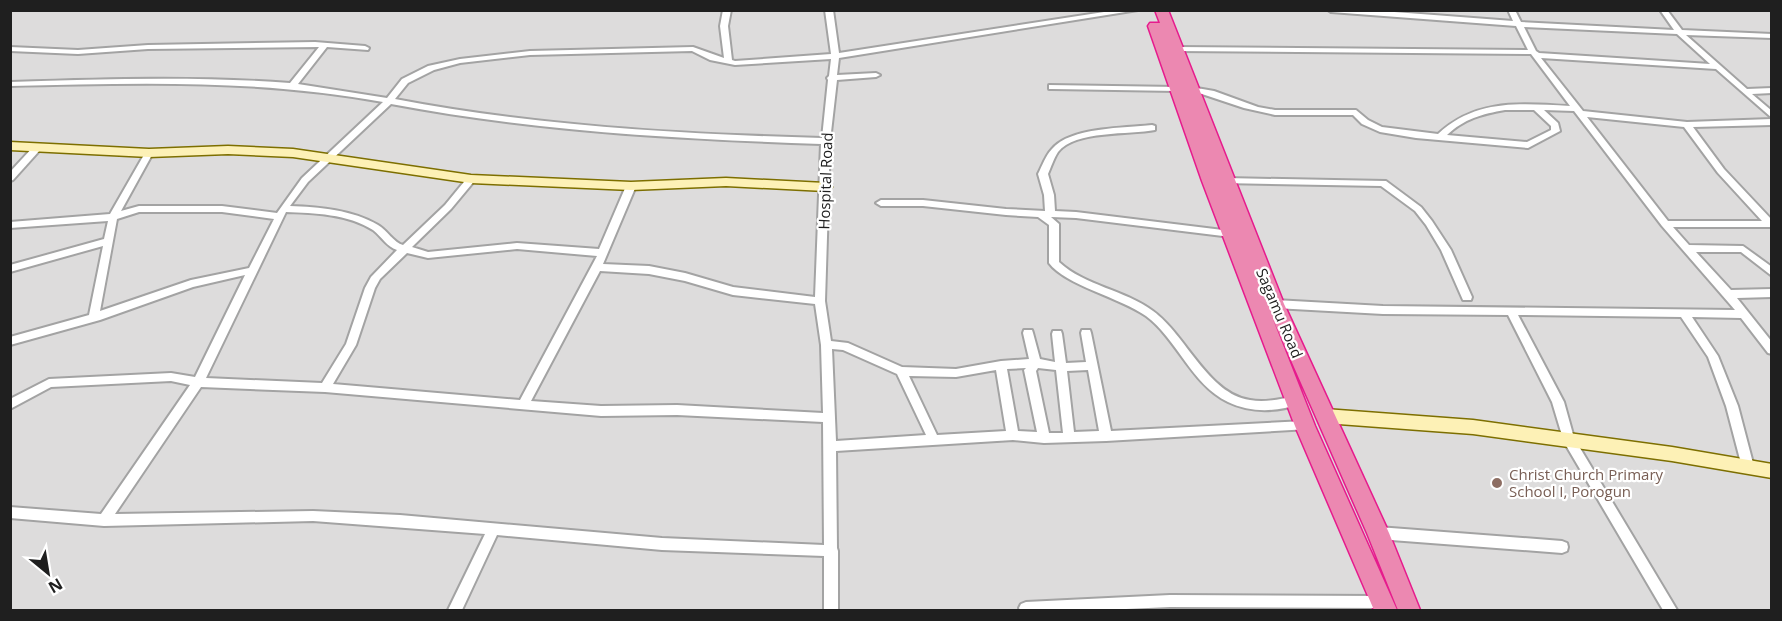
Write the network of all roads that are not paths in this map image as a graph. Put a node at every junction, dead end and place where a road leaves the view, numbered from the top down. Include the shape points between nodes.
1 (727, 10) edge
2 (829, 10) edge
3 (1135, 10) edge
4 (1149, 10) edge
5 (1161, 10) edge
6 (1331, 10) edge
7 (1511, 10) edge
8 (1663, 10) edge
9 (1519, 24) junction
10 (1681, 34) junction
11 (1772, 36) edge
12 (323, 47) junction
13 (366, 48) dead end
14 (10, 49) edge
15 (1176, 49) junction
16 (1535, 53) junction
17 (835, 56) junction
18 (728, 61) junction
19 (1716, 67) junction
20 (876, 75) dead end
21 (831, 78) junction
22 (10, 84) edge
23 (292, 86) junction
24 (1052, 87) dead end
25 (1184, 89) junction
26 (1772, 90) edge
27 (1745, 92) junction
28 (390, 99) junction
29 (1537, 108) junction
30 (1580, 111) junction
31 (1772, 117) edge
32 (1772, 122) edge
33 (1688, 125) junction
34 (1152, 128) dead end
35 (1441, 136) junction
36 (826, 141) junction
37 (10, 146) edge
38 (37, 148) junction
39 (149, 153) junction
40 (328, 159) junction
41 (10, 178) edge
42 (471, 179) junction
43 (1225, 181) junction
44 (631, 186) junction
45 (825, 187) junction
46 (881, 203) dead end
47 (281, 213) junction
48 (1045, 213) junction
49 (1076, 214) junction
50 (113, 217) junction
51 (1054, 224) junction
52 (1665, 224) junction
53 (1771, 224) edge
54 (10, 225) edge
55 (1231, 234) junction
56 (109, 241) junction
57 (1686, 248) junction
58 (406, 249) junction
59 (602, 253) junction
60 (597, 267) junction
61 (10, 269) edge
62 (251, 271) junction
63 (1772, 273) edge
64 (1772, 293) edge
65 (1728, 294) junction
66 (1467, 297) dead end
67 (820, 301) junction
68 (1275, 304) junction
69 (1512, 313) junction
70 (1744, 314) junction
71 (1685, 315) junction
72 (94, 317) junction
73 (1028, 333) dead end
74 (1086, 333) dead end
75 (1057, 334) dead end
76 (10, 341) edge
77 (826, 345) junction
78 (1772, 350) edge
79 (1299, 356) junction
80 (1279, 358) junction
81 (1035, 363) junction
82 (1000, 365) junction
83 (1093, 366) junction
84 (1063, 367) junction
85 (900, 371) junction
86 (198, 382) junction
87 (325, 388) junction
88 (1296, 401) junction
89 (524, 403) junction
90 (10, 405) edge
91 (1325, 416) junction
92 (828, 418) junction
93 (1305, 426) junction
94 (1013, 435) junction
95 (1069, 436) junction
96 (1106, 436) junction
97 (1044, 438) junction
98 (1568, 439) junction
99 (934, 440) junction
100 (830, 446) junction
101 (1748, 467) junction
102 (1772, 471) edge
103 (10, 512) edge
104 (104, 520) junction
105 (494, 529) junction
106 (1378, 533) junction
107 (1562, 547) dead end
108 (832, 551) junction
109 (1383, 606) edge
110 (1026, 608) dead end
111 (455, 610) edge
112 (831, 610) edge
113 (1408, 610) edge
114 (1670, 610) edge

1 - 18 street via 724,26
2 - 17 street, Hospital Road
3 - 17 street
4 - 25 highway, Sagamu Road
5 - 15 highway, Sagamu Road
6 - 9 street
7 - 9 street
8 - 10 street
9 - 10 street
9 - 16 street
10 - 11 street
10 - 19 street
12 - 13 street
12 - 14 street via 148,46 78,52
12 - 23 street
15 - 16 street
15 - 25 highway, Sagamu Road
16 - 19 street
16 - 30 street
17 - 18 street
17 - 21 street, Hospital Road
18 - 28 street via 693,49 530,52 431,68 405,81
19 - 27 street
20 - 21 street
21 - 36 street, Hospital Road
22 - 23 street via 180,80
23 - 28 street
24 - 25 street
25 - 35 street via 1212,91 1268,112 1350,112 1380,129
25 - 43 highway, Sagamu Road
25 - 55 highway, Sagamu Road
26 - 27 street
27 - 31 street
28 - 36 street via 486,118 571,128
28 - 40 street
29 - 30 street
29 - 35 street via 1501,108 1475,114 1460,119
29 - 35 street via 1556,125 1556,131 1528,145
30 - 33 street
30 - 52 street
32 - 33 street
33 - 53 street via 1721,171
34 - 48 street via 1085,135 1059,146 1043,174 1049,195
36 - 45 street, Hospital Road
37 - 38 street
38 - 39 street
38 - 41 street
39 - 40 street via 228,150
39 - 50 street
40 - 42 street
40 - 47 street via 305,180
42 - 44 street
42 - 58 street
43 - 66 street via 1383,183 1418,209 1429,223
43 - 68 highway, Sagamu Road
44 - 45 street via 726,182
44 - 59 street
45 - 67 street, Hospital Road
46 - 48 street
47 - 50 street via 139,209
47 - 58 street via 326,210 344,214 388,235 394,246
47 - 62 street
48 - 49 street
48 - 51 street
49 - 51 street
49 - 55 street
50 - 54 street
50 - 56 street
51 - 88 street via 1054,262 1058,267 1147,312 1166,326 1224,395 1262,406
52 - 53 street
52 - 57 street
55 - 80 highway, Sagamu Road
56 - 61 street
56 - 72 street
57 - 63 street via 1743,249
57 - 65 street
58 - 59 street via 428,255 517,246
58 - 87 street via 376,277 351,345
59 - 60 street
60 - 67 street via 649,270 734,291
60 - 89 street
62 - 72 street via 177,286
62 - 86 street
64 - 65 street
65 - 70 street
67 - 77 street, Hospital Road
68 - 69 street
68 - 79 highway, Sagamu Road
69 - 71 street
69 - 98 street via 1558,402
70 - 71 street
70 - 78 street
71 - 101 street via 1713,356 1732,406
72 - 76 street
73 - 81 street
74 - 83 street
75 - 84 street
77 - 85 street via 844,346
77 - 92 street, Hospital Road
79 - 80 highway
79 - 91 highway, Sagamu Road
80 - 88 highway, Sagamu Road
81 - 82 street
81 - 84 street
81 - 97 street via 1030,370
82 - 85 street via 956,373
82 - 94 street
83 - 84 street
83 - 96 street
84 - 95 street
85 - 99 street
86 - 87 street
86 - 90 street via 171,377 49,383
86 - 104 street
87 - 89 street
88 - 93 highway, Sagamu Road
89 - 92 street via 601,411 676,410
91 - 98 street
91 - 106 highway, Sagamu Road
92 - 100 street, Hospital Road
93 - 96 street
93 - 109 highway, Sagamu Road
94 - 97 street
94 - 99 street
95 - 96 street
95 - 97 street
98 - 101 street
98 - 114 street
99 - 100 street
100 - 108 street, Hospital Road
101 - 102 street
103 - 104 street
104 - 105 street via 313,516
105 - 108 street via 662,544
105 - 111 street
106 - 107 street
106 - 113 highway, Sagamu Road
108 - 112 street, Hospital Road
109 - 110 street via 1170,601

